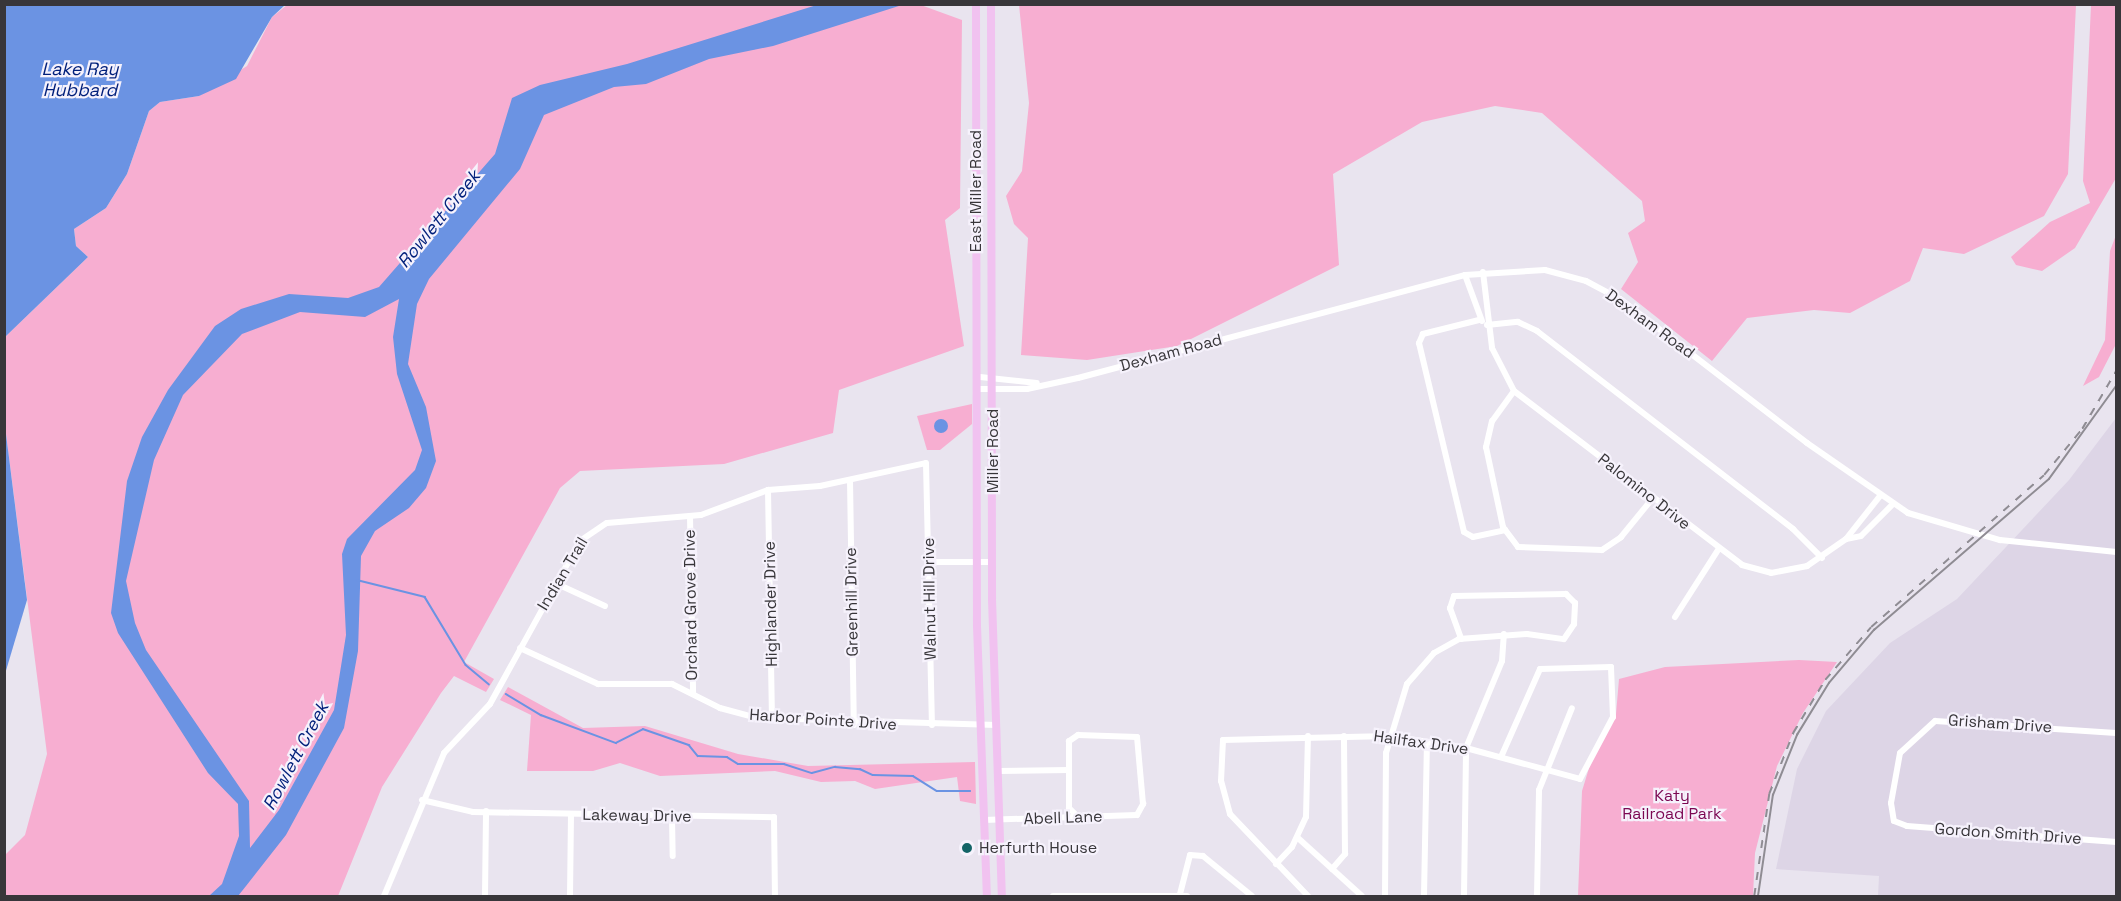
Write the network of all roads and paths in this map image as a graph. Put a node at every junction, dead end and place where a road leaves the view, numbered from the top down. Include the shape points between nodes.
1 (976, 4) edge
2 (991, 4) edge
3 (1483, 272) junction
4 (1465, 275) junction
5 (1479, 320) junction
6 (1487, 325) junction
7 (980, 377) junction
8 (993, 377) junction
9 (1038, 383) junction
10 (980, 389) junction
11 (993, 389) junction
12 (1514, 391) junction
13 (929, 472) joint
14 (850, 480) junction
15 (768, 490) junction
16 (1880, 496) junction
17 (1652, 499) junction
18 (1893, 504) junction
19 (690, 516) junction
20 (1505, 530) junction
21 (1846, 539) junction
22 (1718, 550) junction
23 (2116, 552) edge
24 (1822, 558) junction
25 (929, 562) junction
26 (977, 562) junction
27 (992, 562) junction
28 (555, 584) junction
29 (605, 606) dead end
30 (1675, 617) dead end
31 (1504, 634) junction
32 (1461, 639) junction
33 (520, 648) junction
34 (693, 694) junction
35 (1572, 708) dead end
36 (772, 719) junction
37 (854, 725) junction
38 (932, 725) junction
39 (981, 725) junction
40 (997, 725) junction
41 (2116, 733) edge
42 (1308, 736) junction
43 (1344, 736) junction
44 (1390, 736) junction
45 (1427, 742) junction
46 (1466, 748) junction
47 (1501, 757) junction
48 (1545, 768) junction
49 (1069, 770) junction
50 (998, 771) junction
51 (422, 800) junction
52 (486, 812) junction
53 (571, 814) junction
54 (672, 817) junction
55 (1078, 817) junction
56 (985, 824) junction
57 (999, 824) junction
58 (1899, 824) joint
59 (1298, 837) junction
60 (2116, 842) edge
61 (673, 856) dead end
62 (1276, 864) junction
63 (1332, 869) junction
64 (1001, 883) junction
65 (987, 884) junction
66 (1184, 895) edge
67 (384, 897) edge
68 (484, 897) edge
69 (570, 897) edge
70 (775, 897) edge
71 (987, 897) edge
72 (1002, 897) edge
73 (1053, 897) edge
74 (1252, 897) edge
75 (1308, 897) edge
76 (1362, 897) edge
77 (1385, 897) edge
78 (1424, 897) edge
79 (1464, 897) edge
80 (1537, 897) edge

1 - 7 main road, East Miller Road
2 - 8 main road, Miller Road
3 - 4 street, Dexham Road
3 - 6 street, Palomino Drive
3 - 16 street, Dexham Road via 1545,270 1608,291
4 - 5 street
4 - 9 street, Dexham Road via 1078,378
5 - 6 street
5 - 20 street via 1423,334 1419,343 1464,532 1473,537
6 - 12 street, Palomino Drive via 1497,363
6 - 24 street via 1518,322 1537,331 1793,529
7 - 8 street, Dexham Road
7 - 10 main road, Miller Road
8 - 9 street, Dexham Road
8 - 11 main road, Miller Road
9 - 11 street, Dexham Road via 1027,389
10 - 11 street, Dexham Road
10 - 26 main road, Miller Road
11 - 27 main road, Miller Road
12 - 17 street, Palomino Drive
12 - 20 street via 1492,421 1486,447
13 - 14 street, Indian Trail via 920,462
13 - 25 street, Walnut Hill Drive
14 - 15 street, Indian Trail
14 - 37 street, Greenhill Drive
15 - 19 street, Indian Trail
15 - 36 street, Highlander Drive
16 - 18 street, Dexham Road
16 - 21 street, Palomino Drive
17 - 20 street via 1622,537 1602,550 1523,550
17 - 22 street, Palomino Drive
18 - 21 street, Palomino Drive via 1875,525
18 - 23 street, Dexham Road via 1931,522 2000,540
19 - 28 street, Indian Trail via 598,526 580,541
19 - 34 street, Orchard Grove Drive
21 - 24 street, Palomino Drive
22 - 24 street, Palomino Drive via 1742,566 1771,573 1794,570
22 - 30 street
25 - 26 street
25 - 38 street, Walnut Hill Drive
26 - 27 street
26 - 39 main road, Miller Road
27 - 40 main road, Miller Road
28 - 29 street
28 - 33 street, Indian Trail
31 - 32 street
31 - 32 street via 1564,639 1574,624 1575,603 1566,594 1454,596 1450,608
31 - 46 street via 1502,661
32 - 44 street via 1434,653 1414,675
33 - 34 street, Harbor Pointe Drive via 598,684 661,682
33 - 51 street, Indian Trail via 490,705 444,753
34 - 36 street, Harbor Pointe Drive via 737,713
35 - 48 street
36 - 37 street, Harbor Pointe Drive
37 - 38 street, Harbor Pointe Drive
38 - 39 street, Harbor Pointe Drive
39 - 40 street, Harbor Pointe Drive
39 - 56 main road, Miller Road
40 - 50 main road, Miller Road
41 - 58 street, Grisham Drive via 1935,721 1915,734 1896,761 1891,813
42 - 43 street, Hailfax Drive
42 - 59 street via 1309,797
42 - 62 street, Hailfax Drive via 1223,740 1220,765 1226,805 1242,832
43 - 44 street, Hailfax Drive
43 - 63 street via 1345,854
44 - 45 street, Hailfax Drive
44 - 77 street via 1383,786
45 - 46 street, Hailfax Drive
45 - 78 street
46 - 47 street, Hailfax Drive
46 - 79 street
47 - 48 street, Hailfax Drive
47 - 48 street, Hailfax Drive via 1540,669 1608,666 1614,677 1614,717 1580,779
48 - 80 street via 1536,809
49 - 50 street
49 - 55 street via 1069,808
49 - 55 street, Abell Lane via 1072,737 1137,737 1141,811
50 - 57 main road, Miller Road
51 - 52 street, Lakeway Drive
51 - 67 street, Indian Trail
52 - 53 street, Lakeway Drive
52 - 68 street
53 - 54 street, Lakeway Drive
53 - 69 street
54 - 61 street
54 - 70 street, Lakeway Drive via 774,817
55 - 57 street, Abell Lane
56 - 57 main road
56 - 65 main road, Miller Road
57 - 64 main road, Miller Road
58 - 60 street, Gordon Smith Drive
59 - 62 street
59 - 63 street
62 - 75 street
63 - 76 street
64 - 65 main road
64 - 72 main road, Miller Road
65 - 71 main road, Miller Road
66 - 73 street
66 - 74 street via 1190,855 1203,856

